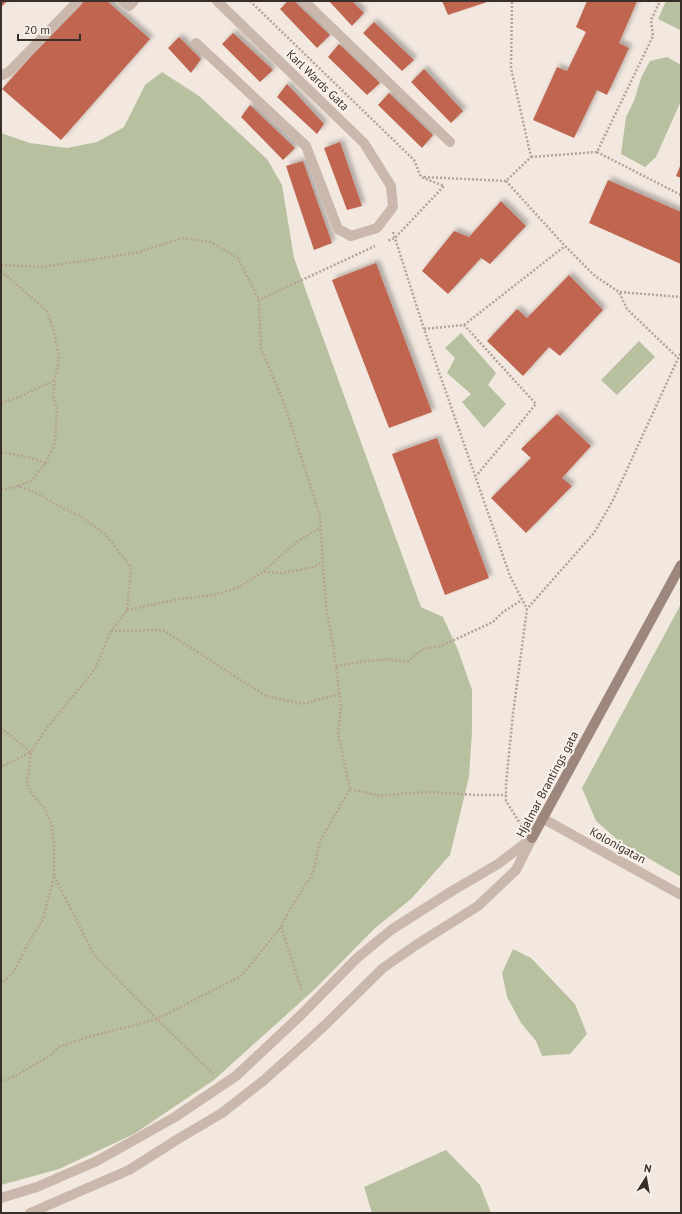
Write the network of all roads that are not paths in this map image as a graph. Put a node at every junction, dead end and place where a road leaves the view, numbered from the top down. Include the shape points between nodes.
1 (78, 1) edge
2 (123, 1) edge
3 (134, 1) edge
4 (217, 1) edge
5 (304, 1) edge
6 (196, 43) dead end
7 (1, 74) edge
8 (450, 142) dead end
9 (681, 565) edge
10 (542, 818) junction
11 (532, 838) junction
12 (681, 895) edge
13 (1, 1198) edge
14 (30, 1213) edge

1 - 7 street via 10,71
2 - 3 street via 129,6
4 - 6 street, Karl Wards Gata via 364,143 391,186 393,207 376,228 351,236 338,229 306,146
5 - 8 street
9 - 10 street, Hjalmar Brantings gata
10 - 11 street, Hjalmar Brantings gata
10 - 12 street, Kolonigatan
11 - 13 street via 498,864 391,930 356,959 308,1008 224,1085 97,1161 37,1187
11 - 14 street, Hjalmar Brantings gata via 516,870 478,906 383,968 263,1082 222,1113 129,1170

